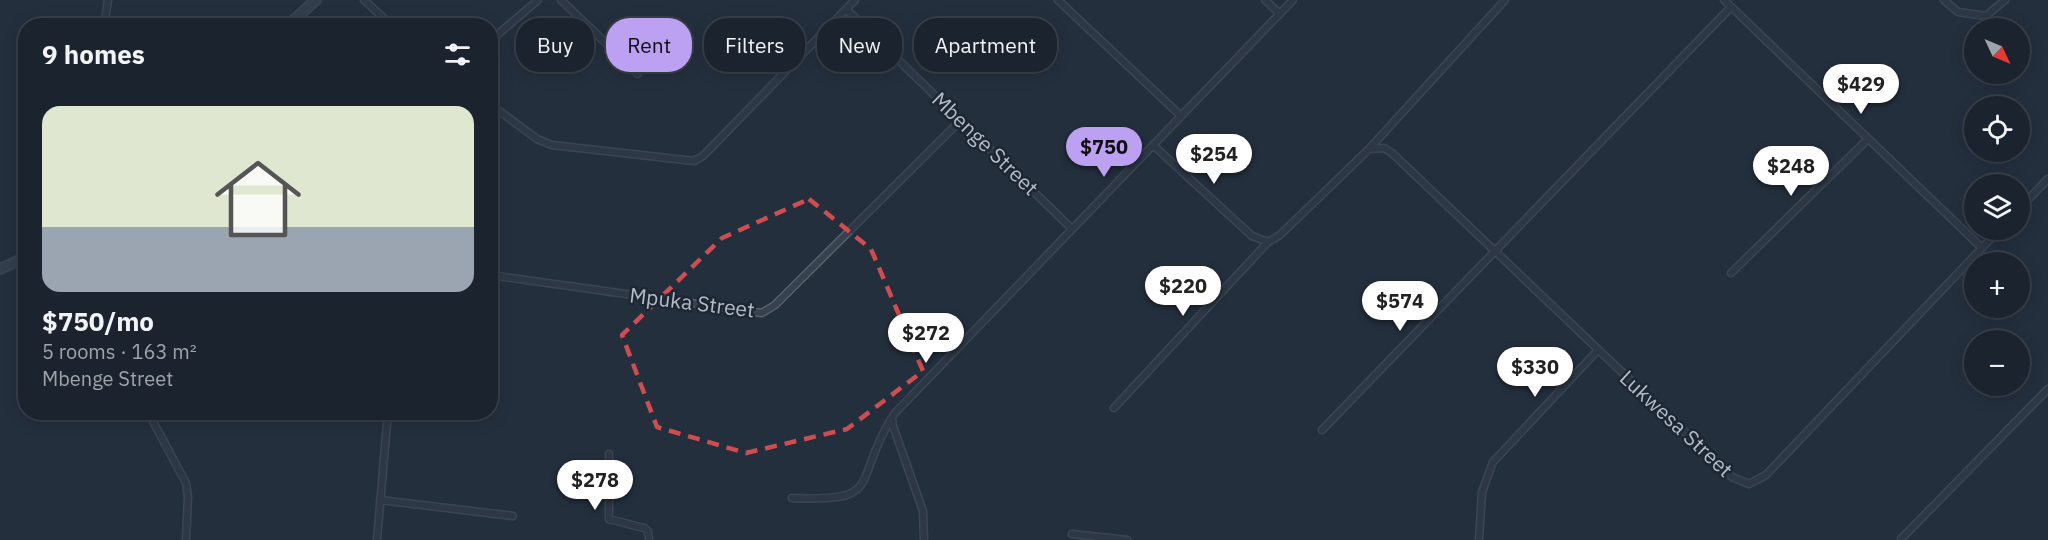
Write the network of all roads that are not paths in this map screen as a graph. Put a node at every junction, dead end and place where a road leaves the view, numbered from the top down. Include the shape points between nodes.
1 (108, 0) edge
2 (315, 0) edge
3 (364, 0) edge
4 (538, 0) edge
5 (561, 0) edge
6 (855, 0) edge
7 (1059, 0) edge
8 (1265, 0) edge
9 (1293, 0) edge
10 (1505, 0) edge
11 (1724, 0) edge
12 (1944, 0) edge
13 (2005, 0) edge
14 (1731, 7) junction
15 (846, 9) junction
16 (1280, 14) junction
17 (105, 18) edge
18 (296, 18) edge
19 (383, 18) edge
20 (498, 34) edge
21 (638, 74) dead end
22 (498, 110) edge
23 (1181, 117) junction
24 (961, 120) junction
25 (1868, 139) junction
26 (1153, 145) junction
27 (1369, 149) junction
28 (2048, 179) edge
29 (2030, 198) edge
30 (1072, 229) junction
31 (1990, 240) edge
32 (1268, 242) junction
33 (1982, 248) junction
34 (1495, 251) junction
35 (18, 261) edge
36 (0, 269) edge
37 (1731, 273) dead end
38 (498, 276) edge
39 (1597, 351) junction
40 (2048, 389) edge
41 (1114, 408) dead end
42 (892, 418) junction
43 (151, 420) edge
44 (387, 420) edge
45 (1322, 430) dead end
46 (609, 453) dead end
47 (792, 498) dead end
48 (380, 500) junction
49 (513, 516) dead end
50 (1072, 534) dead end
51 (1900, 539) edge
52 (186, 540) edge
53 (377, 540) edge
54 (649, 540) edge
55 (924, 540) edge
56 (1127, 540) edge
57 (1479, 540) edge

1 - 17 street
2 - 18 street
3 - 19 street
4 - 20 street
5 - 21 street
6 - 15 street
7 - 23 street
8 - 16 street
9 - 16 street
10 - 27 street
11 - 14 street
12 - 13 street via 1958,12 1986,16
14 - 25 street
14 - 34 street
15 - 22 street via 694,161 552,145 537,139
15 - 24 street, Mbenge Street
16 - 23 street
23 - 26 street
24 - 30 street, Mbenge Street
24 - 38 street, Mpuka Street via 784,296 762,313
25 - 33 street
25 - 37 street
26 - 30 street
26 - 32 street via 1252,236
27 - 32 street
27 - 34 street, Lukwesa Street via 1384,148 1392,153
28 - 29 street
30 - 42 street
31 - 33 street, Lukwesa Street
32 - 41 street
33 - 39 street, Lukwesa Street via 1766,475 1749,484 1732,477
34 - 39 street, Lukwesa Street
34 - 45 street
35 - 36 street
39 - 57 street via 1493,462 1482,492
40 - 51 street
42 - 47 street via 875,449 864,484 855,493 830,499
42 - 55 street via 923,511
43 - 52 street via 186,483
44 - 48 street
46 - 54 street via 609,519 644,528
48 - 49 street
48 - 53 street
50 - 56 street

